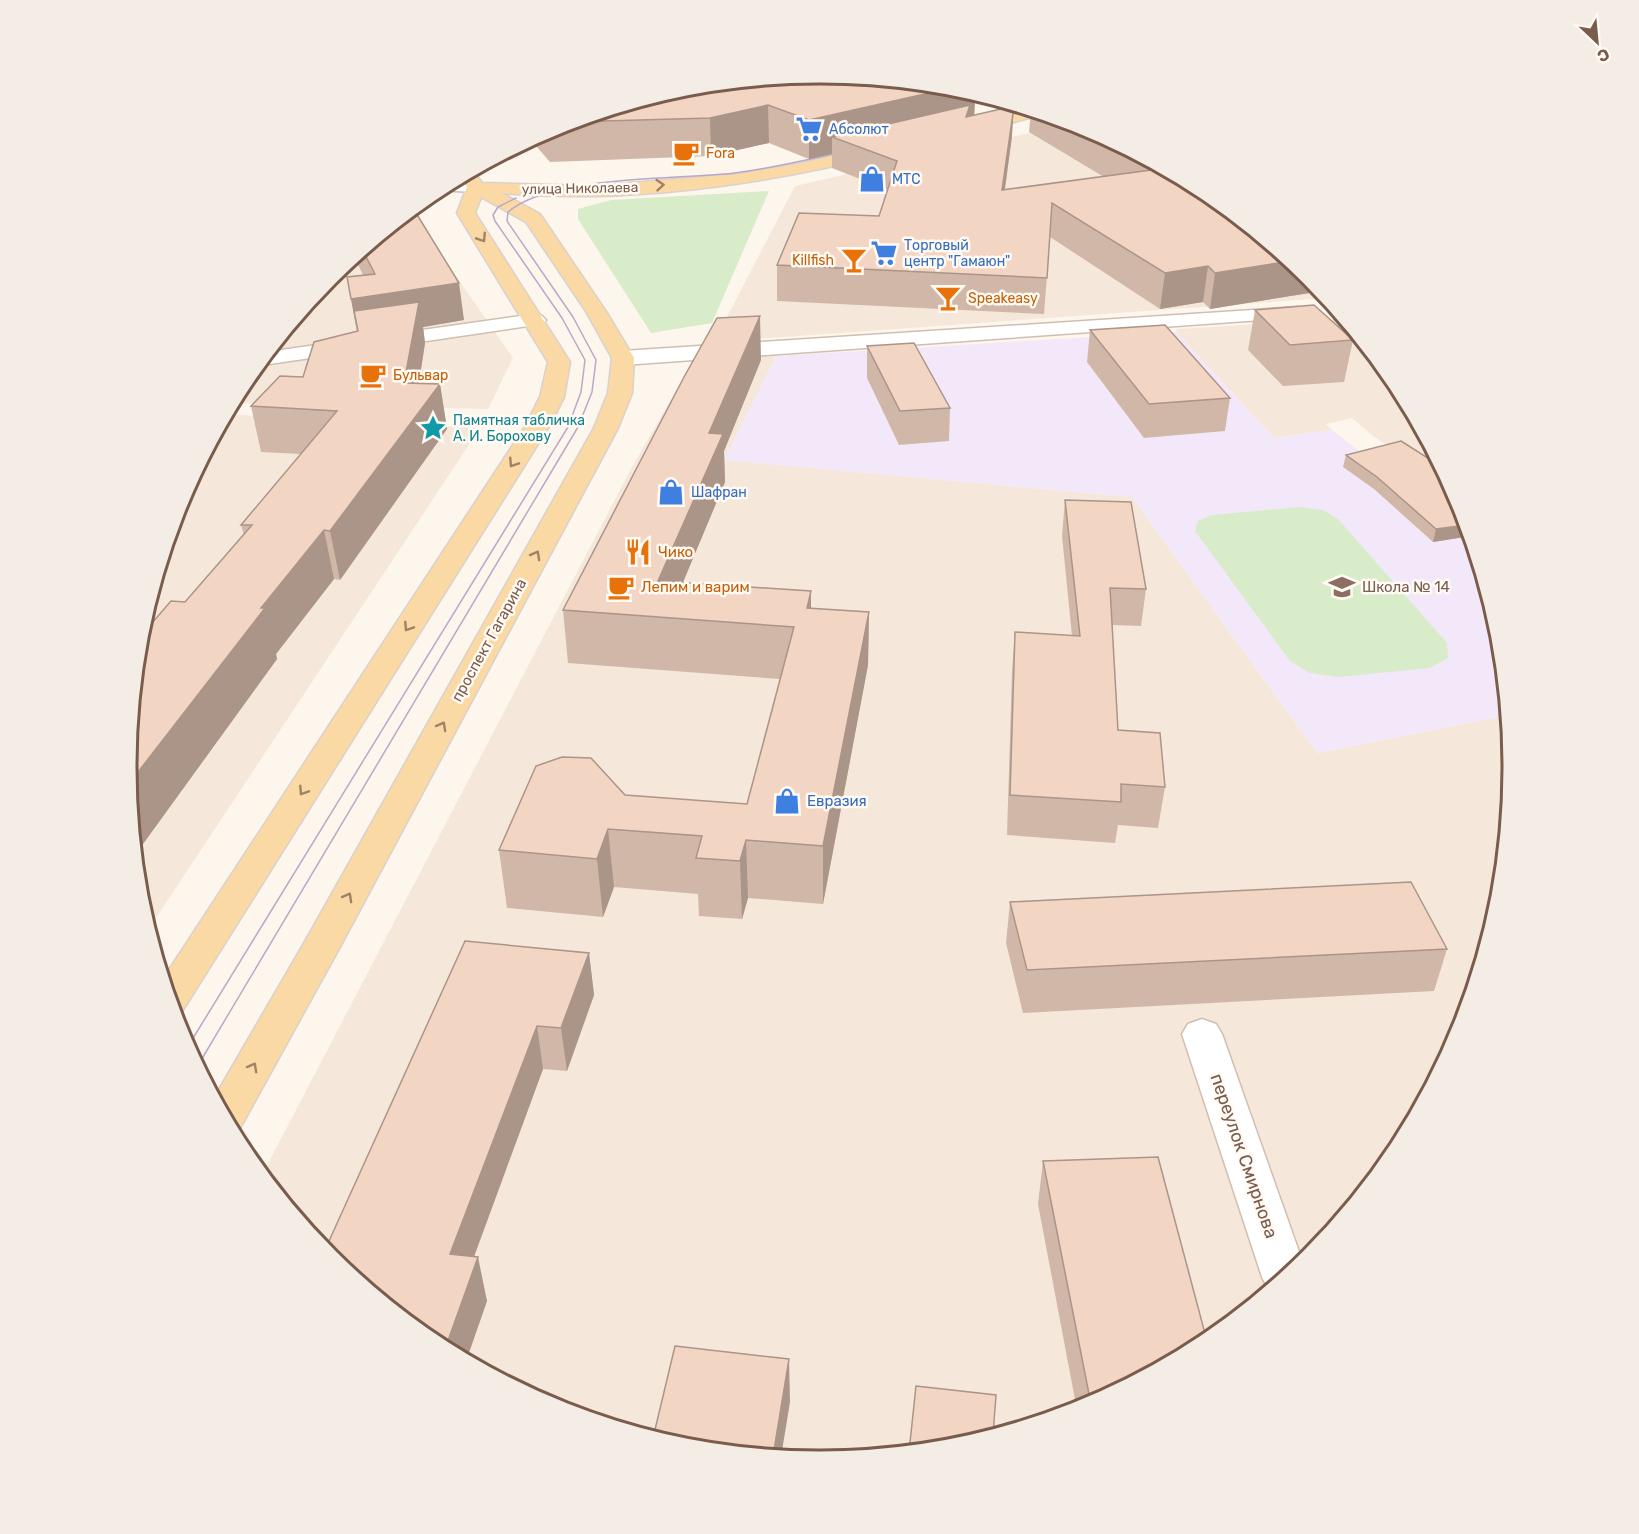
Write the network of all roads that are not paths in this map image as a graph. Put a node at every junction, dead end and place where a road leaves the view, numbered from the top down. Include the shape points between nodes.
1 (997, 107) edge
2 (1024, 115) edge
3 (957, 116) edge
4 (880, 134) edge
5 (949, 134) edge
6 (894, 147) edge
7 (471, 180) edge
8 (592, 191) junction
9 (533, 218) junction
10 (1306, 313) edge
11 (535, 320) junction
12 (273, 358) edge
13 (623, 358) junction
14 (175, 991) edge
15 (1203, 1034) dead end
16 (229, 1109) edge
17 (1283, 1268) edge

1 - 3 main road
2 - 5 main road
4 - 7 main road, улица Николаева via 724,166
8 -> 6 main road, улица Николаева via 751,177
7 - 8 main road, улица Николаева via 537,191
7 - 9 main road
7 -> 11 main road via 465,213
8 - 9 main road via 541,207
9 - 13 main road
10 - 13 street
11 - 12 street
11 -> 14 main road via 559,362 552,397 538,425
16 -> 13 main road, проспект Гагарина via 606,428 620,393
15 - 17 street, переулок Смирнова

